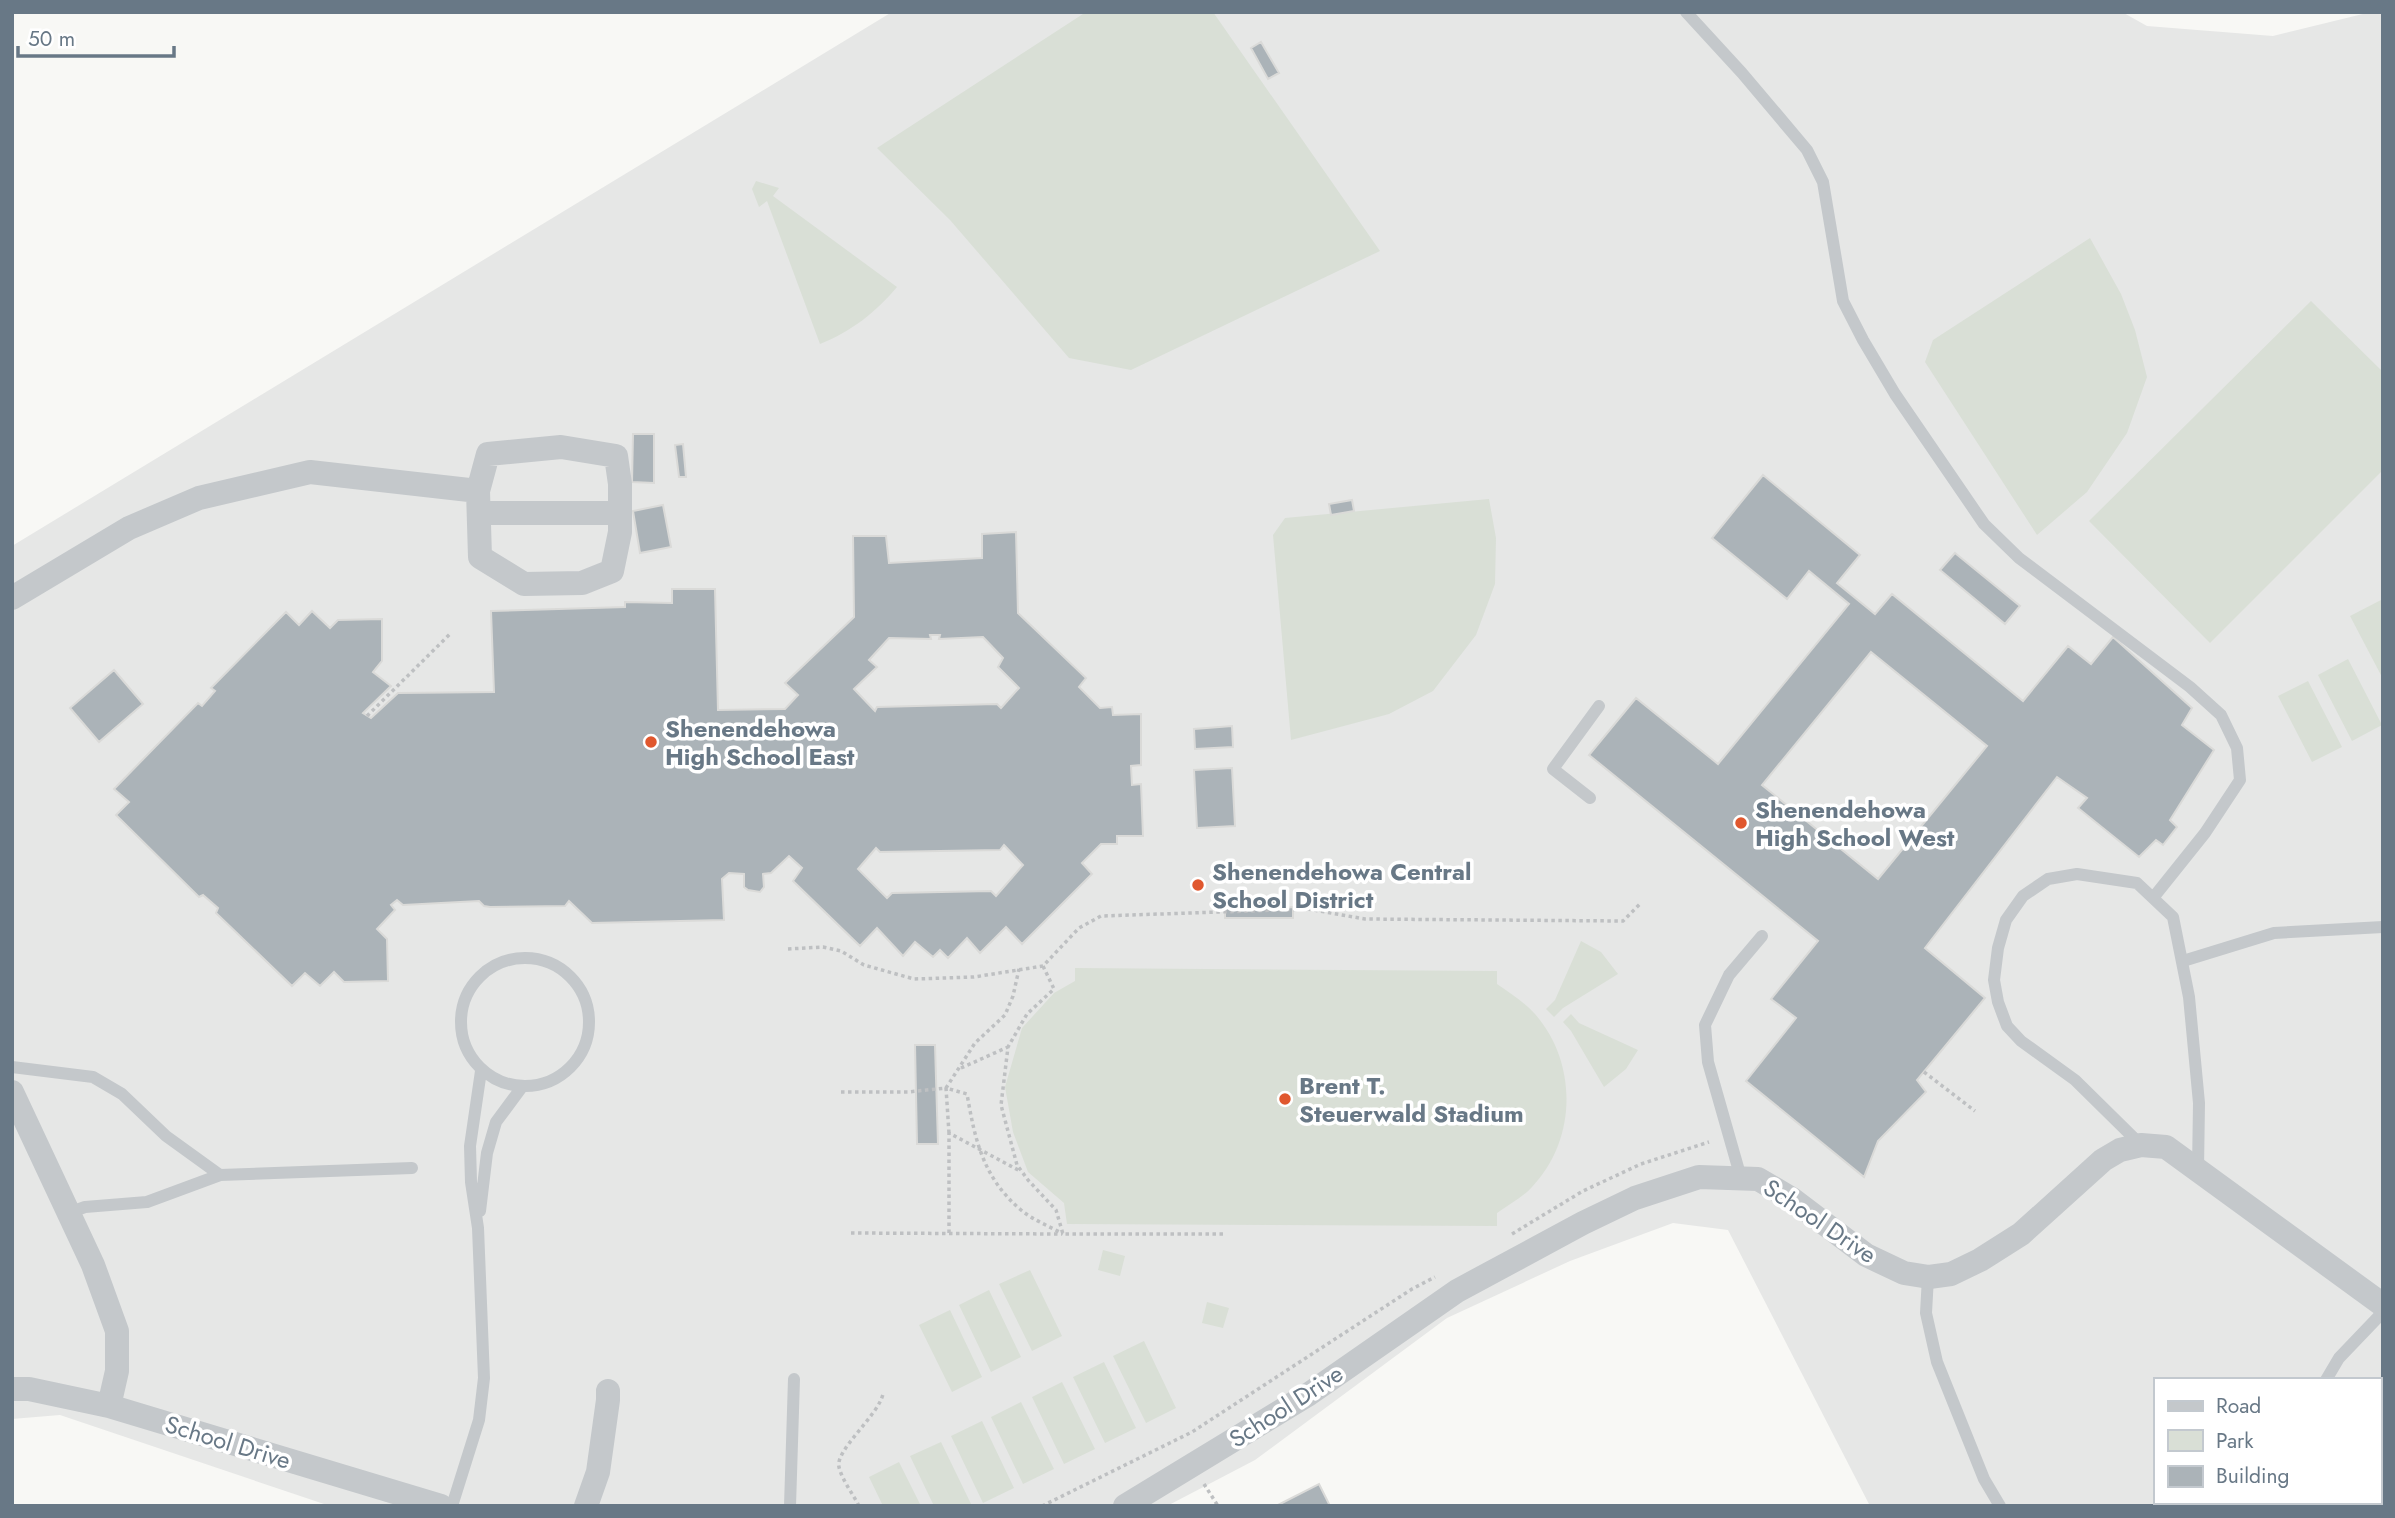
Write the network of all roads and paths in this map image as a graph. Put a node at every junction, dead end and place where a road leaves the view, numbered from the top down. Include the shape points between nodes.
1 (1686, 12) edge
2 (478, 502) junction
3 (620, 513) junction
4 (12, 598) edge
5 (450, 634) dead end
6 (1598, 706) dead end
7 (368, 716) dead end
8 (1590, 799) dead end
9 (2153, 898) junction
10 (1640, 904) dead end
11 (2383, 927) edge
12 (1762, 936) dead end
13 (788, 949) dead end
14 (2183, 961) junction
15 (1042, 966) junction
16 (1019, 970) junction
17 (1008, 1047) junction
18 (12, 1067) edge
19 (959, 1068) junction
20 (481, 1070) junction
21 (1924, 1072) dead end
22 (522, 1087) junction
23 (946, 1088) junction
24 (12, 1092) edge
25 (841, 1092) dead end
26 (1975, 1111) dead end
27 (949, 1133) junction
28 (1709, 1142) dead end
29 (2141, 1145) junction
30 (980, 1151) junction
31 (412, 1168) dead end
32 (2199, 1170) junction
33 (1022, 1172) junction
34 (220, 1175) junction
35 (1741, 1178) junction
36 (68, 1213) junction
37 (478, 1228) junction
38 (851, 1233) dead end
39 (949, 1233) junction
40 (1063, 1234) junction
41 (1226, 1234) dead end
42 (1501, 1240) dead end
43 (1443, 1273) dead end
44 (1927, 1277) junction
45 (2383, 1305) edge
46 (2383, 1312) edge
47 (2327, 1378) edge
48 (794, 1379) dead end
49 (12, 1389) edge
50 (608, 1391) dead end
51 (883, 1394) dead end
52 (109, 1406) junction
53 (441, 1506) edge
54 (452, 1506) edge
55 (586, 1506) edge
56 (790, 1506) edge
57 (859, 1506) edge
58 (1042, 1506) edge
59 (1125, 1506) edge
60 (2000, 1506) edge

1 - 9 lane via 1807,150 1824,182 1843,301 1895,394 1984,524 2019,558 2221,715 2237,748 2240,780
2 - 3 street
2 - 3 street via 488,454 561,447 616,456
2 - 3 street via 480,557 524,584 582,583 612,571
2 - 4 street via 310,472 199,498 129,528
5 - 7 path
6 - 8 lane via 1553,769
9 - 14 lane via 2173,917
9 - 29 lane via 2137,883 2077,874 2048,879 2023,896 2006,920 1994,979 2007,1026 2075,1080
10 - 15 path via 1623,921 1365,919 1308,909 1101,916 1079,928
11 - 14 lane via 2274,933
12 - 35 lane via 1729,975 1705,1025 1708,1062
13 - 16 path via 841,951 864,965 914,979
14 - 32 lane via 2199,1103
15 - 16 path
15 - 17 path via 1054,989 1027,1014
16 - 19 path via 1005,1015 975,1043
17 - 19 path
17 - 33 path via 1001,1105
18 - 34 lane via 93,1077 122,1094 166,1136
19 - 23 path
20 - 22 lane via 500,1082
20 - 22 lane via 468,1055 461,1035 460,1015 472,986 494,965 514,958 554,964 571,976 584,994 590,1016 588,1038 579,1058 564,1074 544,1084
20 - 37 lane via 470,1146
21 - 26 path
22 - 37 lane via 496,1122 487,1153
23 - 25 path
23 - 27 path
23 - 30 path via 967,1094
24 - 36 street
27 - 30 path
27 - 39 path
28 - 42 path via 1641,1164 1583,1191
29 - 32 street via 2166,1147
29 - 44 street, School Drive via 2102,1160 2021,1234 1980,1260 1951,1274
30 - 33 path
30 - 40 path via 1004,1193 1022,1211
31 - 34 lane
32 - 45 street
33 - 40 path via 1056,1210
34 - 36 lane via 147,1202 85,1207
35 - 44 street, School Drive via 1758,1179 1792,1199 1866,1255 1904,1273
35 - 59 street, School Drive via 1699,1177 1635,1198 1583,1223 1457,1291 1309,1394
36 - 52 street via 117,1331 117,1371
37 - 54 lane via 484,1378 479,1420
38 - 39 path
39 - 40 path
40 - 41 path
43 - 58 path via 1192,1433
44 - 60 lane via 1926,1313 1937,1363 1984,1479
46 - 47 lane via 2339,1358
48 - 56 lane
49 - 52 street, School Drive
50 - 55 street via 598,1472
51 - 57 path via 867,1423 839,1456 839,1466
52 - 53 street, School Drive

